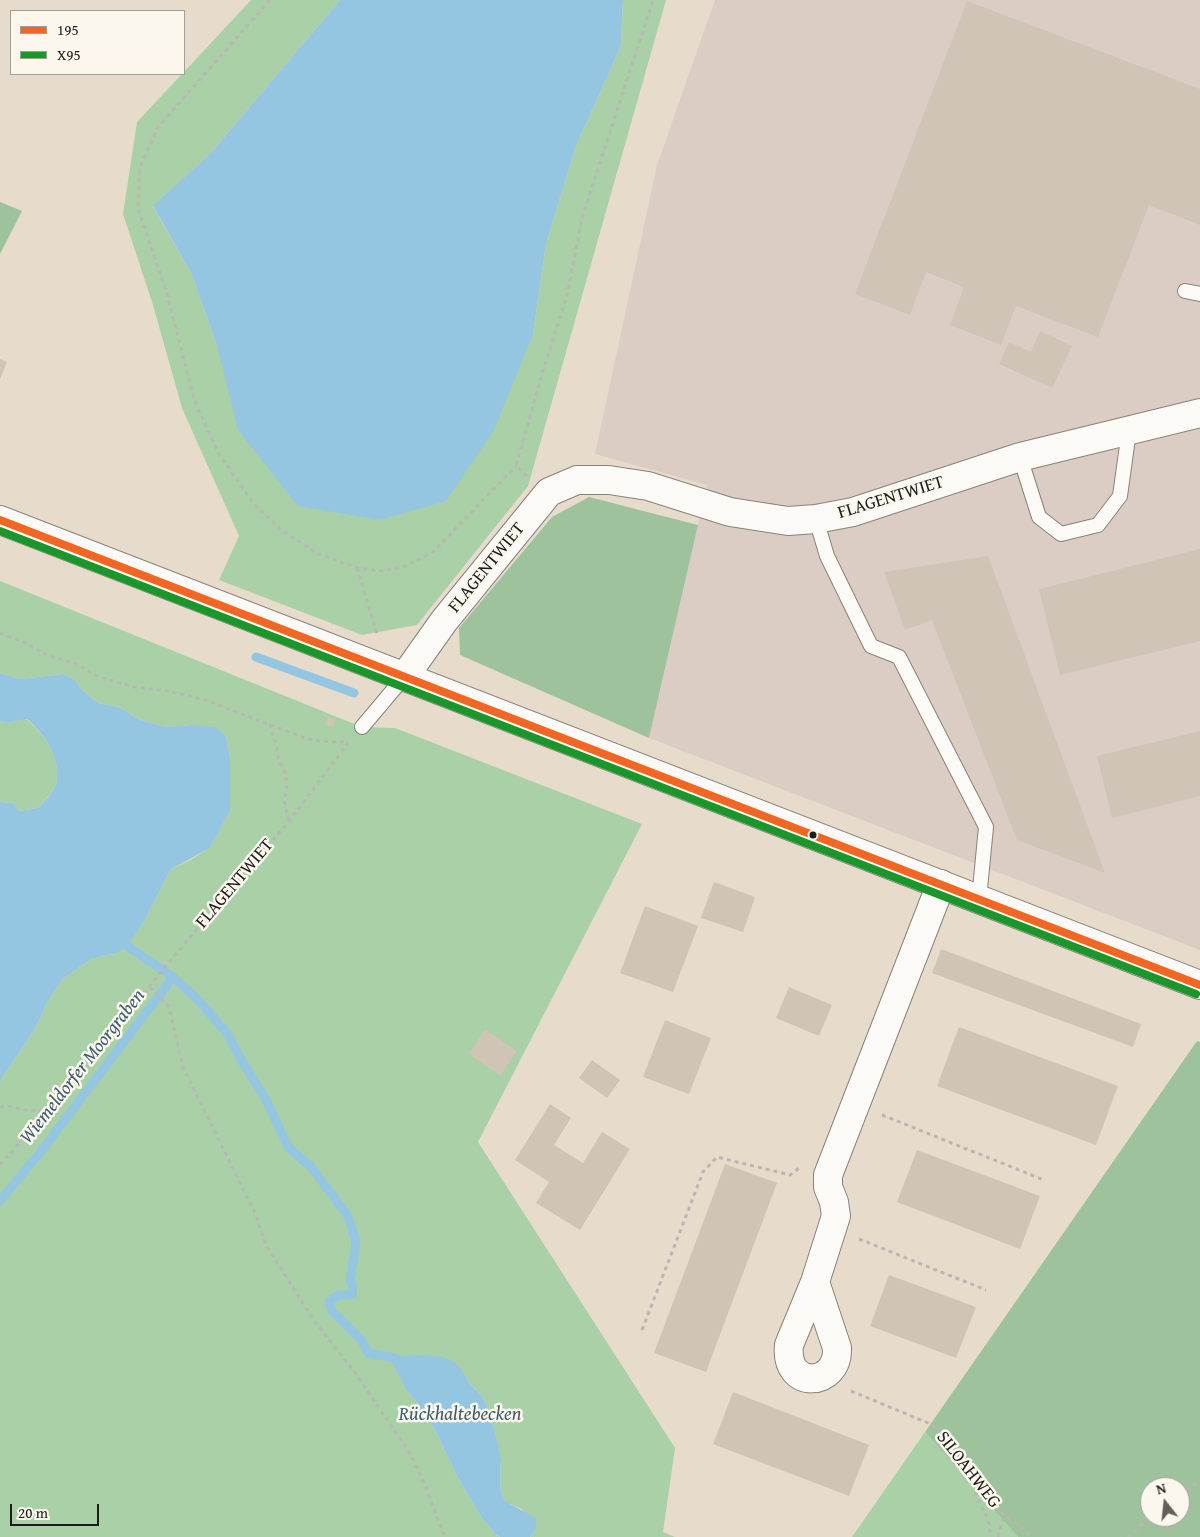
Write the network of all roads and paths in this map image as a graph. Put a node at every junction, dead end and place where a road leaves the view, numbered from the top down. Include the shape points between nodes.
1 (270, 0) edge
2 (653, 0) edge
3 (1185, 291) dead end
4 (1200, 294) edge
5 (1200, 413) edge
6 (1129, 430) junction
7 (1020, 456) junction
8 (516, 466) junction
9 (549, 492) junction
10 (816, 519) junction
11 (0, 520) edge
12 (357, 568) junction
13 (0, 633) edge
14 (378, 638) dead end
15 (414, 680) junction
16 (270, 724) junction
17 (362, 727) joint
18 (348, 742) junction
19 (289, 821) junction
20 (941, 884) junction
21 (979, 899) junction
22 (1200, 985) edge
23 (150, 986) junction
24 (856, 1104) junction
25 (0, 1107) edge
26 (47, 1112) junction
27 (0, 1165) edge
28 (828, 1175) junction
29 (1044, 1180) dead end
30 (832, 1228) junction
31 (815, 1282) junction
32 (986, 1290) dead end
33 (642, 1330) dead end
34 (815, 1378) junction
35 (975, 1483) junction
36 (1004, 1515) junction
37 (1140, 1526) edge
38 (445, 1537) edge
39 (991, 1537) edge
40 (998, 1537) edge
41 (1033, 1537) edge
42 (1128, 1537) edge

1 - 12 path via 158,127 140,167 138,208 167,294 195,402 219,454 254,504 281,530 317,553
2 - 8 path via 582,218 568,292
3 - 4 lane
5 - 6 street, FLAGENTWIET
6 - 7 street, FLAGENTWIET
6 - 7 lane via 1120,496 1098,525 1061,534 1039,517
7 - 10 street, FLAGENTWIET via 853,512
8 - 9 path
8 - 12 path via 433,552 406,566 382,571
9 - 10 street, FLAGENTWIET via 577,480 609,480 648,486 730,512 788,521
9 - 15 street, FLAGENTWIET via 444,621
10 - 21 lane via 827,556 871,646 899,657 986,827
11 - 15 street
12 - 14 path
13 - 16 path via 49,656 74,663 99,677 204,700
15 - 17 lane, FLAGENTWIET
15 - 20 street
16 - 18 path via 307,739
16 - 19 path via 285,773 284,801
17 - 18 path, FLAGENTWIET
18 - 19 path, FLAGENTWIET
19 - 23 path, FLAGENTWIET
20 - 21 street
20 - 24 street
21 - 22 street
23 - 26 path, FLAGENTWIET
23 - 38 path via 168,1007 183,1068 255,1213 266,1245 315,1322 356,1374 409,1452
24 - 28 street
24 - 29 path
25 - 26 path
26 - 27 path, FLAGENTWIET
28 - 30 street via 828,1187 836,1209
28 - 33 path via 807,1162 790,1175 717,1156 703,1172
30 - 31 street
30 - 32 path
31 - 34 street via 837,1355 830,1371
31 - 34 street via 788,1353 798,1375
34 - 35 path, SILOAHWEG via 933,1425
35 - 36 path, SILOAHWEG
35 - 39 path via 976,1496 988,1518
36 - 40 path
36 - 41 path, SILOAHWEG
37 - 42 path

